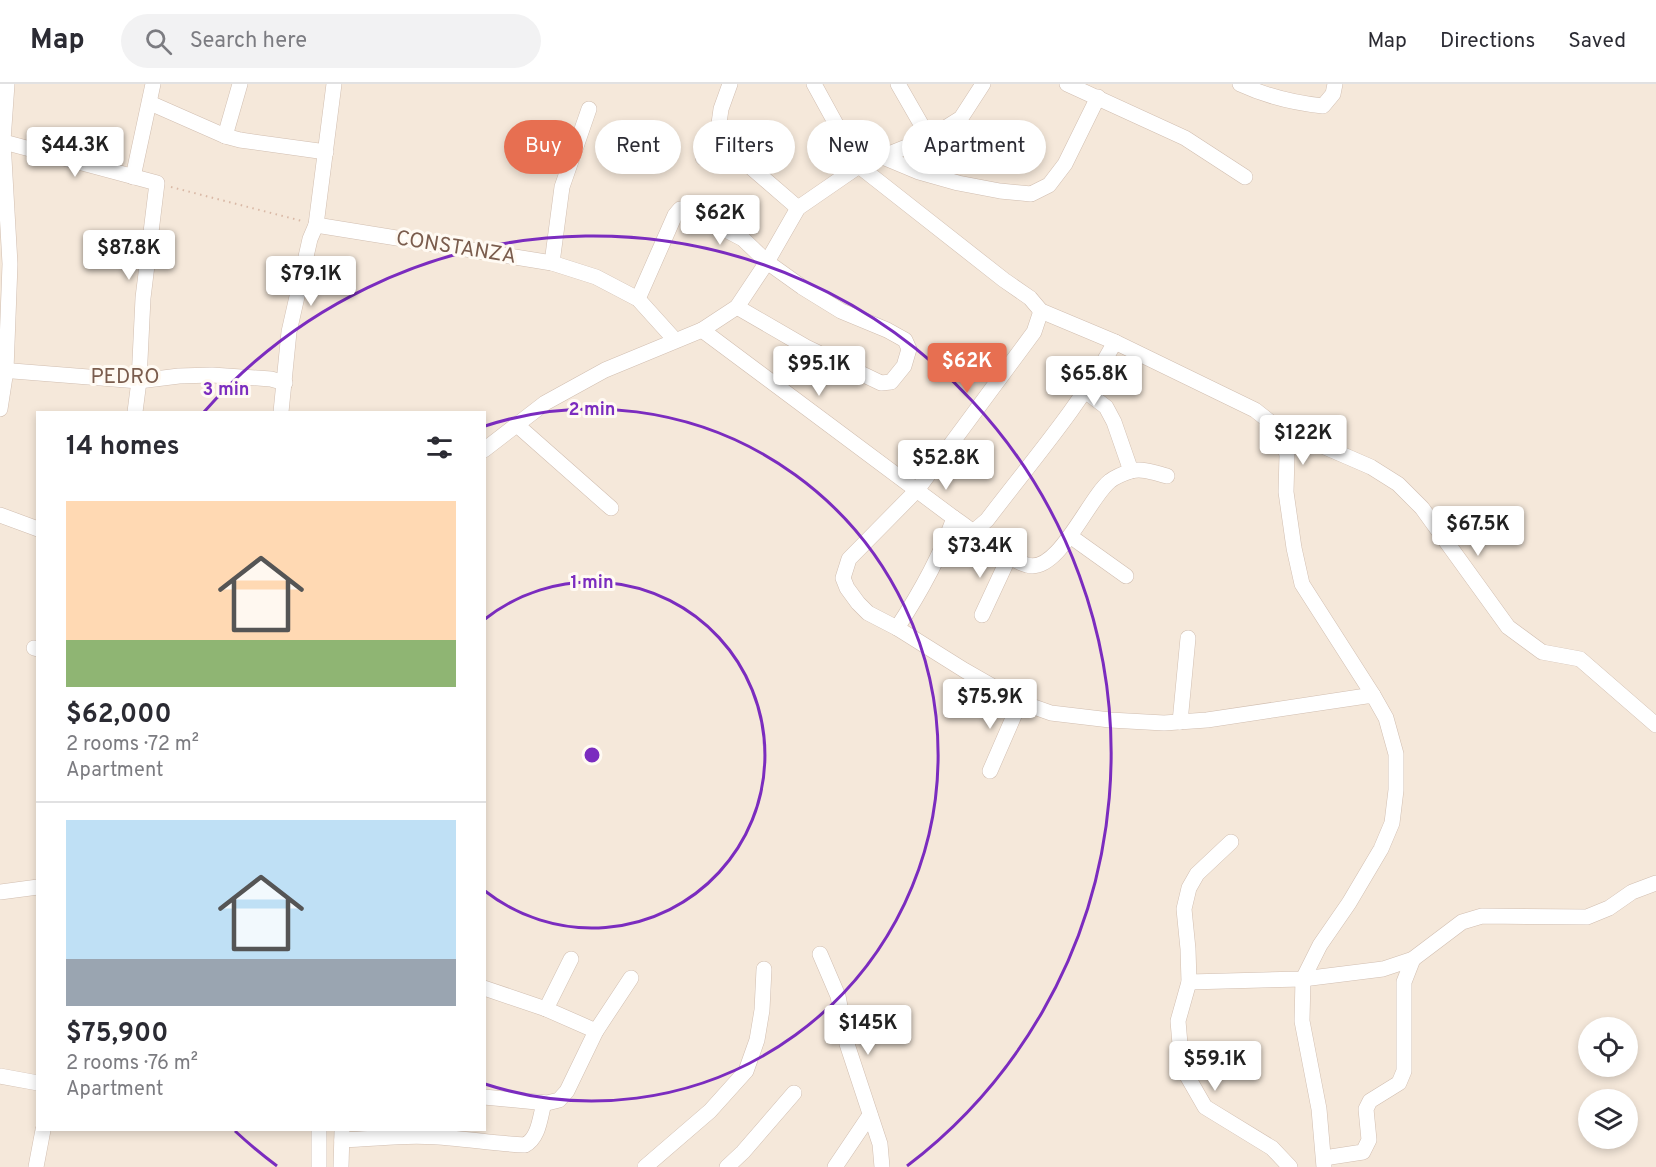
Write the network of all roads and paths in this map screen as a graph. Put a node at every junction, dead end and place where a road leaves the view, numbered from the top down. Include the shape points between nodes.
1 (7, 84) edge
2 (153, 84) edge
3 (240, 84) edge
4 (334, 84) edge
5 (730, 84) edge
6 (814, 84) edge
7 (898, 84) edge
8 (983, 84) edge
9 (1067, 84) edge
10 (1240, 84) edge
11 (1335, 84) edge
12 (1098, 97) junction
13 (150, 103) junction
14 (589, 109) dead end
15 (719, 120) edge
16 (834, 120) edge
17 (919, 120) edge
18 (958, 120) edge
19 (225, 136) junction
20 (1, 141) edge
21 (326, 152) junction
22 (890, 160) edge
23 (759, 174) edge
24 (847, 174) edge
25 (869, 174) edge
26 (133, 177) junction
27 (1245, 177) dead end
28 (3, 182) edge
29 (157, 183) junction
30 (798, 208) junction
31 (316, 225) junction
32 (552, 262) junction
33 (767, 262) junction
34 (638, 299) junction
35 (737, 307) junction
36 (1041, 310) junction
37 (702, 330) junction
38 (675, 340) junction
39 (1115, 342) junction
40 (3, 370) edge
41 (139, 381) junction
42 (285, 383) junction
43 (1085, 391) junction
44 (0, 409) edge
45 (135, 411) edge
46 (281, 411) edge
47 (517, 425) junction
48 (1274, 425) junction
49 (486, 448) edge
50 (1131, 471) junction
51 (1167, 476) dead end
52 (917, 490) junction
53 (611, 508) dead end
54 (0, 515) edge
55 (954, 518) junction
56 (36, 528) edge
57 (974, 531) junction
58 (1070, 536) junction
59 (1009, 556) junction
60 (1126, 576) dead end
61 (982, 615) dead end
62 (897, 628) junction
63 (1188, 638) dead end
64 (1372, 695) junction
65 (1020, 702) junction
66 (1180, 722) junction
67 (1656, 725) edge
68 (990, 771) dead end
69 (1231, 842) dead end
70 (1656, 883) edge
71 (36, 887) edge
72 (0, 892) edge
73 (820, 954) dead end
74 (571, 959) dead end
75 (1413, 959) junction
76 (764, 969) dead end
77 (631, 978) dead end
78 (1303, 980) junction
79 (1189, 982) junction
80 (486, 989) edge
81 (546, 1009) junction
82 (596, 1031) junction
83 (0, 1076) edge
84 (36, 1083) edge
85 (794, 1093) dead end
86 (486, 1097) edge
87 (544, 1103) junction
88 (870, 1115) junction
89 (43, 1131) edge
90 (319, 1131) edge
91 (342, 1135) edge
92 (1324, 1163) edge
93 (36, 1167) edge
94 (319, 1167) edge
95 (341, 1167) edge
96 (646, 1167) edge
97 (727, 1167) edge
98 (835, 1167) edge
99 (882, 1167) edge
100 (1290, 1167) edge

1 - 20 street
2 - 13 street
3 - 19 street
4 - 21 street
5 - 15 street
6 - 16 street
7 - 17 street
8 - 18 street
9 - 12 street
10 - 11 street via 1302,104 1323,106 1333,94
12 - 22 street via 1065,164 1049,184 1031,194 958,183
12 - 27 street via 1185,138
13 - 19 street
13 - 26 street
14 - 32 street via 562,187
19 - 21 street
20 - 26 street
20 - 28 street
21 - 31 street
23 - 30 street
24 - 30 street
25 - 36 street
26 - 29 street
28 - 40 street via 10,264
29 - 31 path
29 - 41 street
30 - 33 street
31 - 32 street, CONSTANZA
31 - 42 street via 289,332
32 - 34 street, CONSTANZA via 596,277
33 - 34 street via 743,239 680,209
33 - 35 street
33 - 35 street via 841,311 905,340 909,349 904,366 891,382 881,383 806,347
34 - 38 street, CONSTANZA
35 - 37 street
36 - 39 street
36 - 52 street via 1034,332
37 - 38 street
37 - 52 street
38 - 47 street via 605,370 545,403
39 - 43 street
39 - 48 street via 1255,410
40 - 41 street, PEDRO
40 - 44 street
41 - 42 street, PEDRO via 213,375
41 - 45 street
42 - 46 street
43 - 50 street via 1106,407
43 - 57 street via 987,520
47 - 49 street
47 - 53 street
48 - 64 street via 1287,455 1286,492 1302,584
48 - 67 street via 1371,467 1398,484 1422,508 1508,627 1542,652 1580,659
50 - 51 street
50 - 58 street via 1110,480
52 - 55 street
52 - 62 street via 849,559 843,578 868,613
54 - 56 street
55 - 57 street
55 - 62 street via 938,558
57 - 59 street
58 - 59 street via 1045,563 1036,567
58 - 60 street
59 - 61 street
62 - 65 street
63 - 66 street
64 - 66 street
64 - 78 street via 1386,718 1396,754 1392,823 1381,849 1320,945
65 - 66 street via 1051,713
65 - 68 street
69 - 79 street via 1197,874 1189,888 1184,909
70 - 75 street via 1587,917 1482,916 1462,922
71 - 72 street
73 - 88 street via 838,996 847,1044
74 - 81 street
75 - 78 street via 1383,969
75 - 92 street via 1404,982 1402,1077 1370,1101 1366,1109 1368,1140 1363,1152
76 - 96 street via 757,1040 746,1071 710,1111
77 - 82 street
78 - 79 street
78 - 92 street via 1302,1021 1319,1109
79 - 100 street via 1178,1021 1182,1067 1205,1107 1272,1148
80 - 81 street
81 - 82 street
82 - 87 street via 567,1091 559,1100
83 - 84 street
85 - 97 street
86 - 87 street
87 - 91 street via 537,1130 525,1145
88 - 98 street
88 - 99 street via 880,1144
89 - 93 street
90 - 94 street
91 - 95 street

